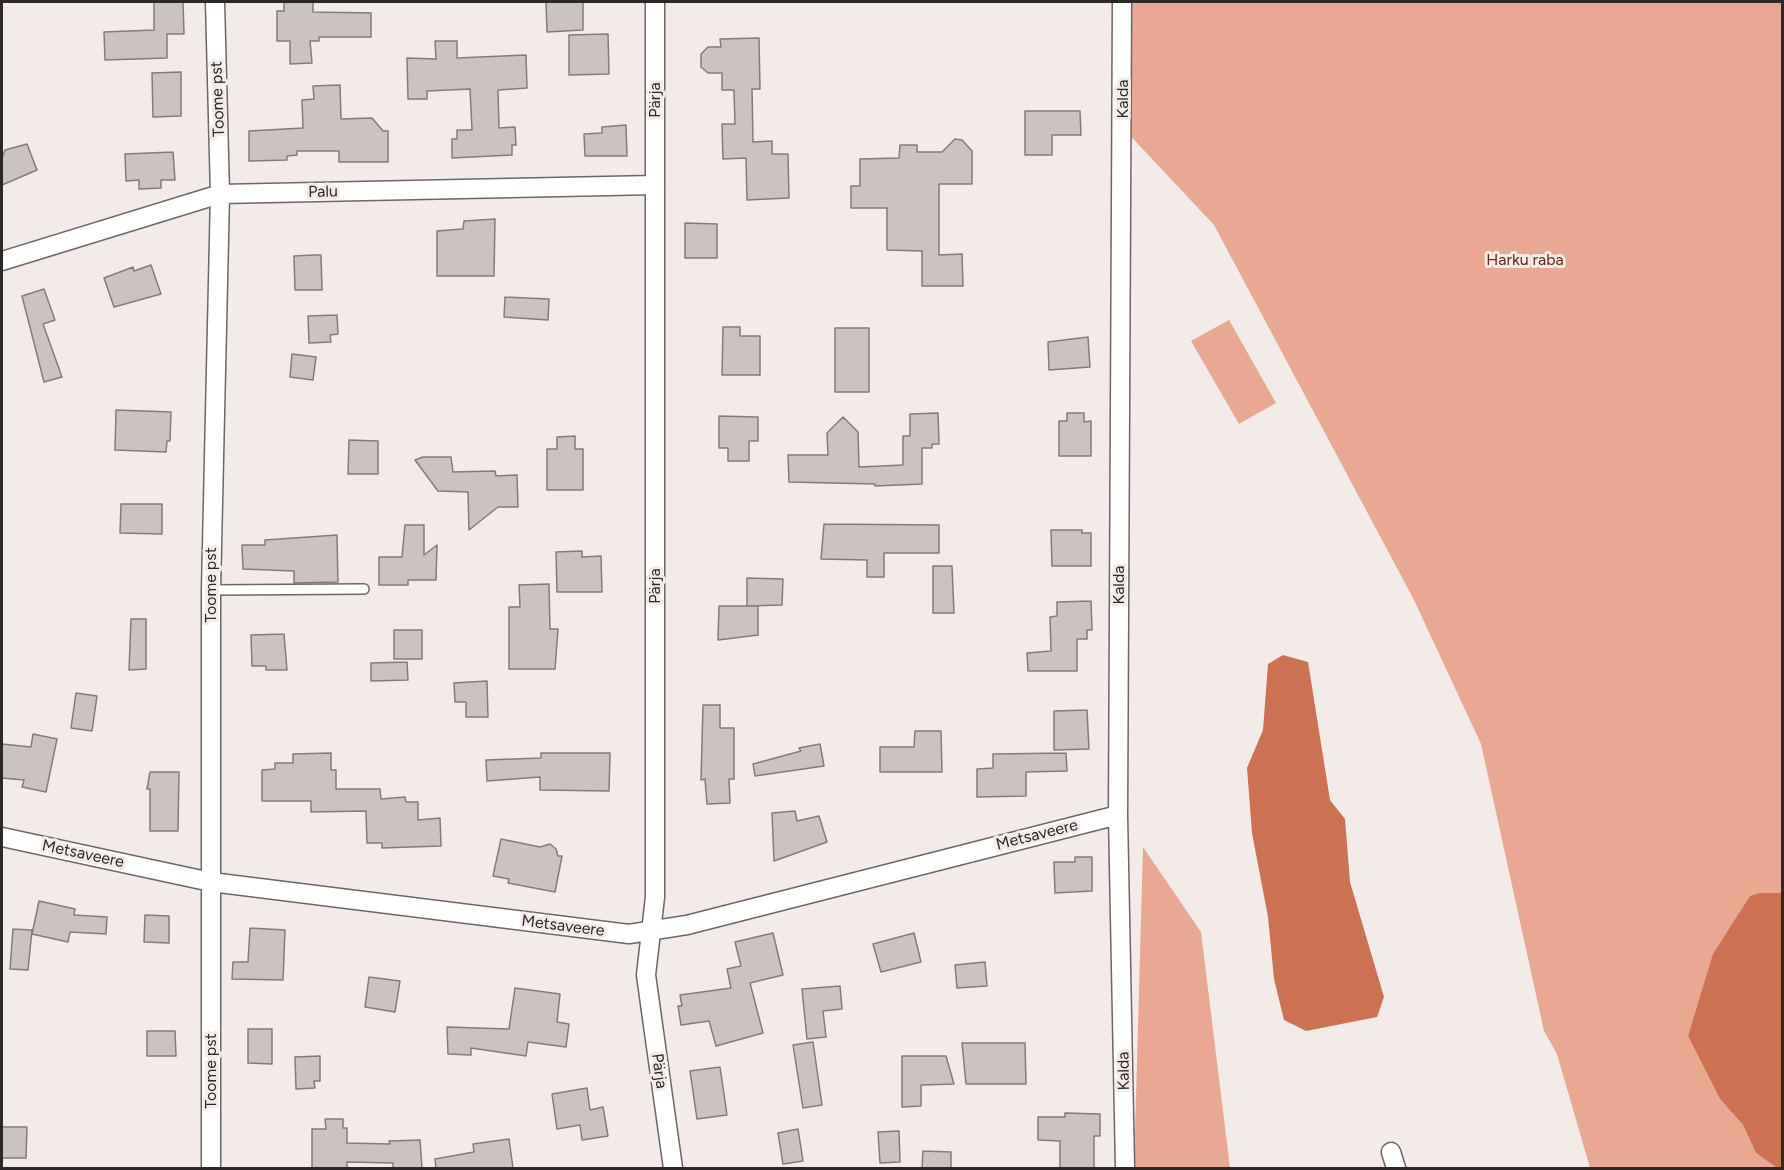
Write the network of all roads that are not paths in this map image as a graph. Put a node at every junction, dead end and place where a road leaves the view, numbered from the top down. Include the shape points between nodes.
1 (215, 2) edge
2 (655, 2) edge
3 (1122, 2) edge
4 (655, 185) junction
5 (220, 194) junction
6 (2, 261) edge
7 (364, 589) dead end
8 (211, 590) junction
9 (1118, 815) junction
10 (2, 837) edge
11 (211, 882) junction
12 (650, 932) junction
13 (211, 1168) edge
14 (673, 1168) edge
15 (1125, 1168) edge

1 - 5 street, Toome pst
2 - 4 street, Pärja
3 - 9 street, Kalda
4 - 5 street, Palu
4 - 12 street, Pärja via 655,897
5 - 6 street, Palu
5 - 8 street, Toome pst
7 - 8 lane
8 - 11 street, Toome pst
9 - 12 street, Metsaveere
9 - 15 street, Kalda
10 - 11 street, Metsaveere
11 - 12 street, Metsaveere via 629,934
11 - 13 street, Toome pst
12 - 14 street, Pärja via 646,975

